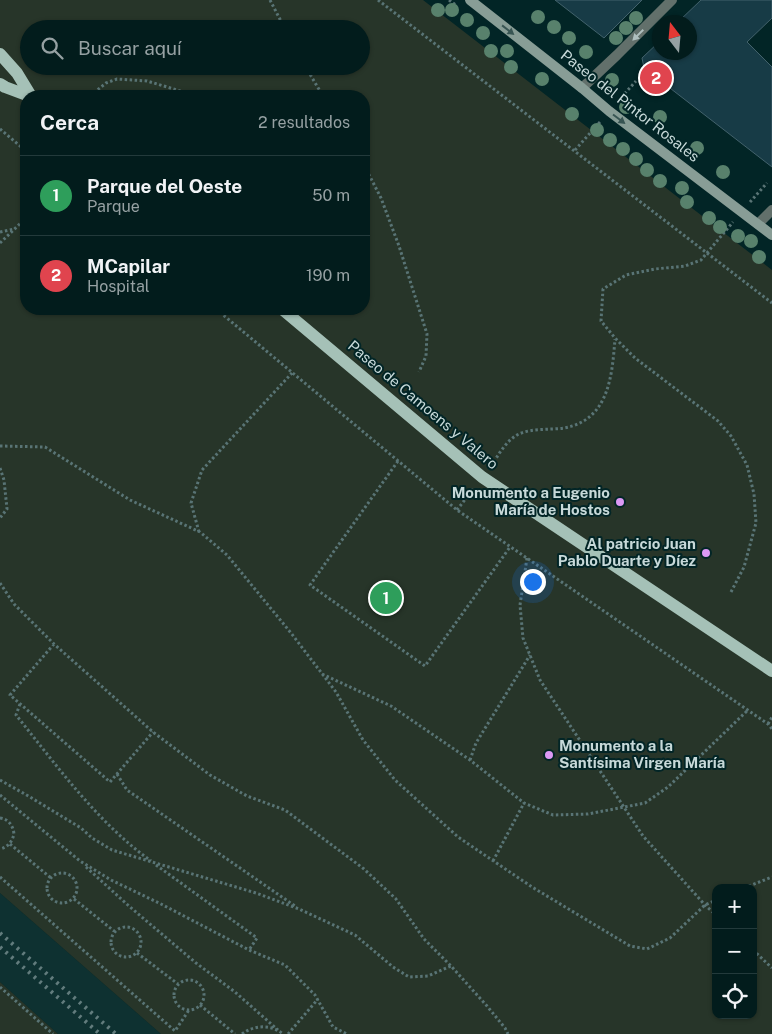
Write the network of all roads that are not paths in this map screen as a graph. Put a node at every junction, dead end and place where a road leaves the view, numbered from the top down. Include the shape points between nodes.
1 (470, 0) edge
2 (672, 0) edge
3 (1, 54) edge
4 (0, 84) edge
5 (582, 88) junction
6 (27, 90) edge
7 (20, 92) edge
8 (772, 210) edge
9 (758, 224) junction
10 (772, 235) edge
11 (289, 315) edge
12 (772, 672) edge

1 -> 5 main road, Paseo del Pintor Rosales
2 -> 5 street
3 - 6 main road via 17,72
4 - 7 main road
5 -> 9 main road, Paseo del Pintor Rosales
8 - 9 street
9 - 10 main road, Paseo del Pintor Rosales
11 - 12 main road, Paseo de Camoens y Valero via 482,477

